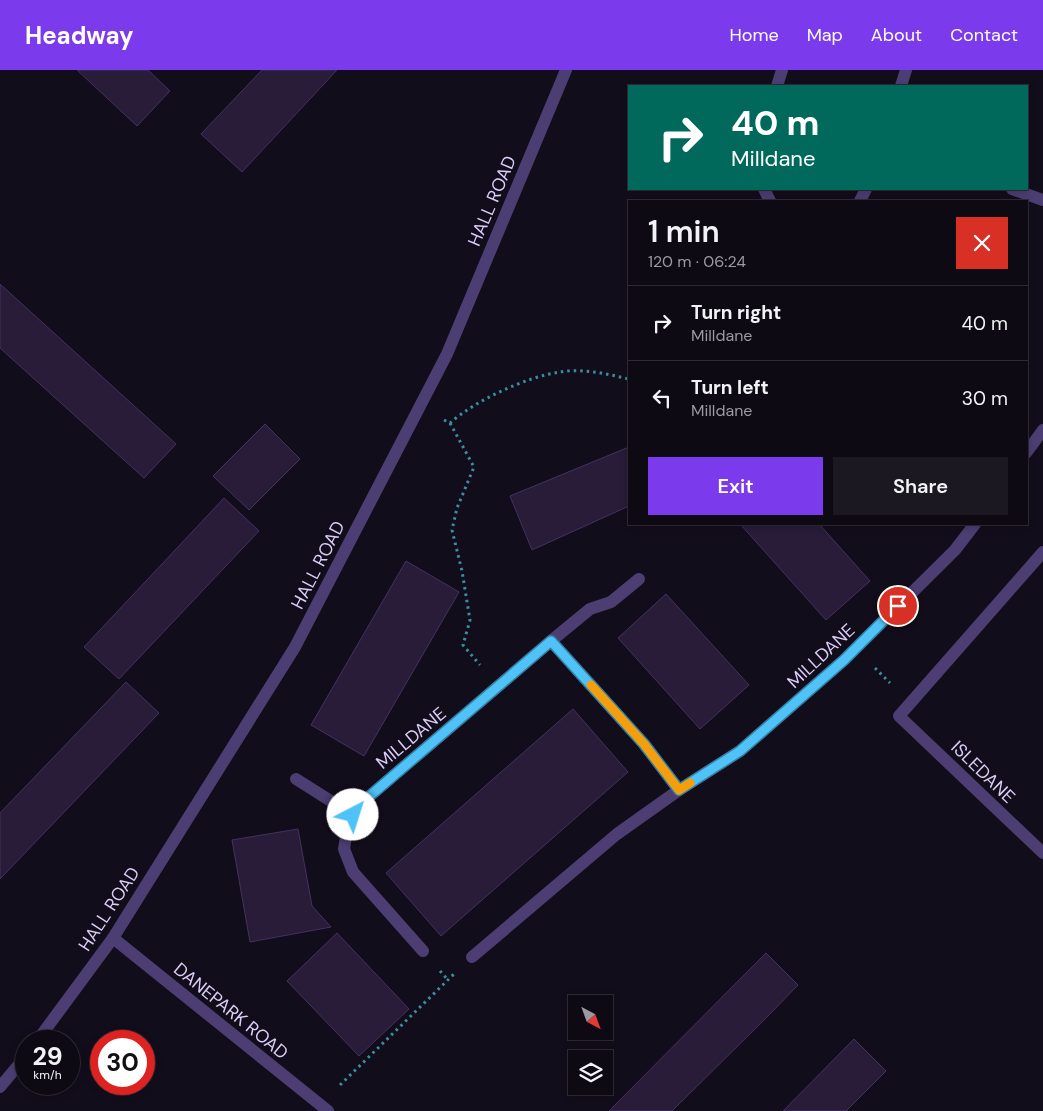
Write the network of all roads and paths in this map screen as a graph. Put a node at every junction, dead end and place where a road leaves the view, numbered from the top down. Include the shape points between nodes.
1 (566, 70) edge
2 (782, 70) edge
3 (906, 70) edge
4 (777, 85) edge
5 (901, 85) edge
6 (1015, 190) edge
7 (1043, 200) edge
8 (628, 379) edge
9 (420, 406) junction
10 (450, 423) junction
11 (1043, 430) edge
12 (1028, 450) edge
13 (970, 526) edge
14 (1043, 552) edge
15 (638, 579) dead end
16 (551, 641) junction
17 (856, 649) junction
18 (498, 687) junction
19 (910, 703) junction
20 (296, 779) dead end
21 (679, 790) junction
22 (353, 815) junction
23 (1043, 853) edge
24 (113, 938) junction
25 (423, 951) dead end
26 (472, 957) joint
27 (46, 1030) edge
28 (15, 1069) edge
29 (0, 1087) edge
30 (324, 1108) edge

1 - 9 street, HALL ROAD via 447,354
2 - 4 street
3 - 5 street
6 - 7 street
8 - 10 path via 588,371 562,371 535,378 496,395 463,412
9 - 10 path
9 - 24 street, HALL ROAD via 295,647
10 - 18 path via 474,467 457,508 452,530 470,620 463,645
11 - 12 street
13 - 17 street, MILLDANE via 955,550
14 - 19 street
15 - 16 street, MILLDANE via 611,602 590,610
16 - 18 street, MILLDANE
16 - 21 street via 644,744
17 - 19 path
17 - 21 street, MILLDANE via 740,751
18 - 22 street, MILLDANE via 365,800
19 - 23 street, ISLEDANE via 898,716
20 - 22 street
21 - 26 street, MILLDANE via 617,834
22 - 25 street, MILLDANE via 348,824 344,849 353,872
24 - 27 street, HALL ROAD
24 - 30 street, DANEPARK ROAD
26 - 30 path
28 - 29 street

